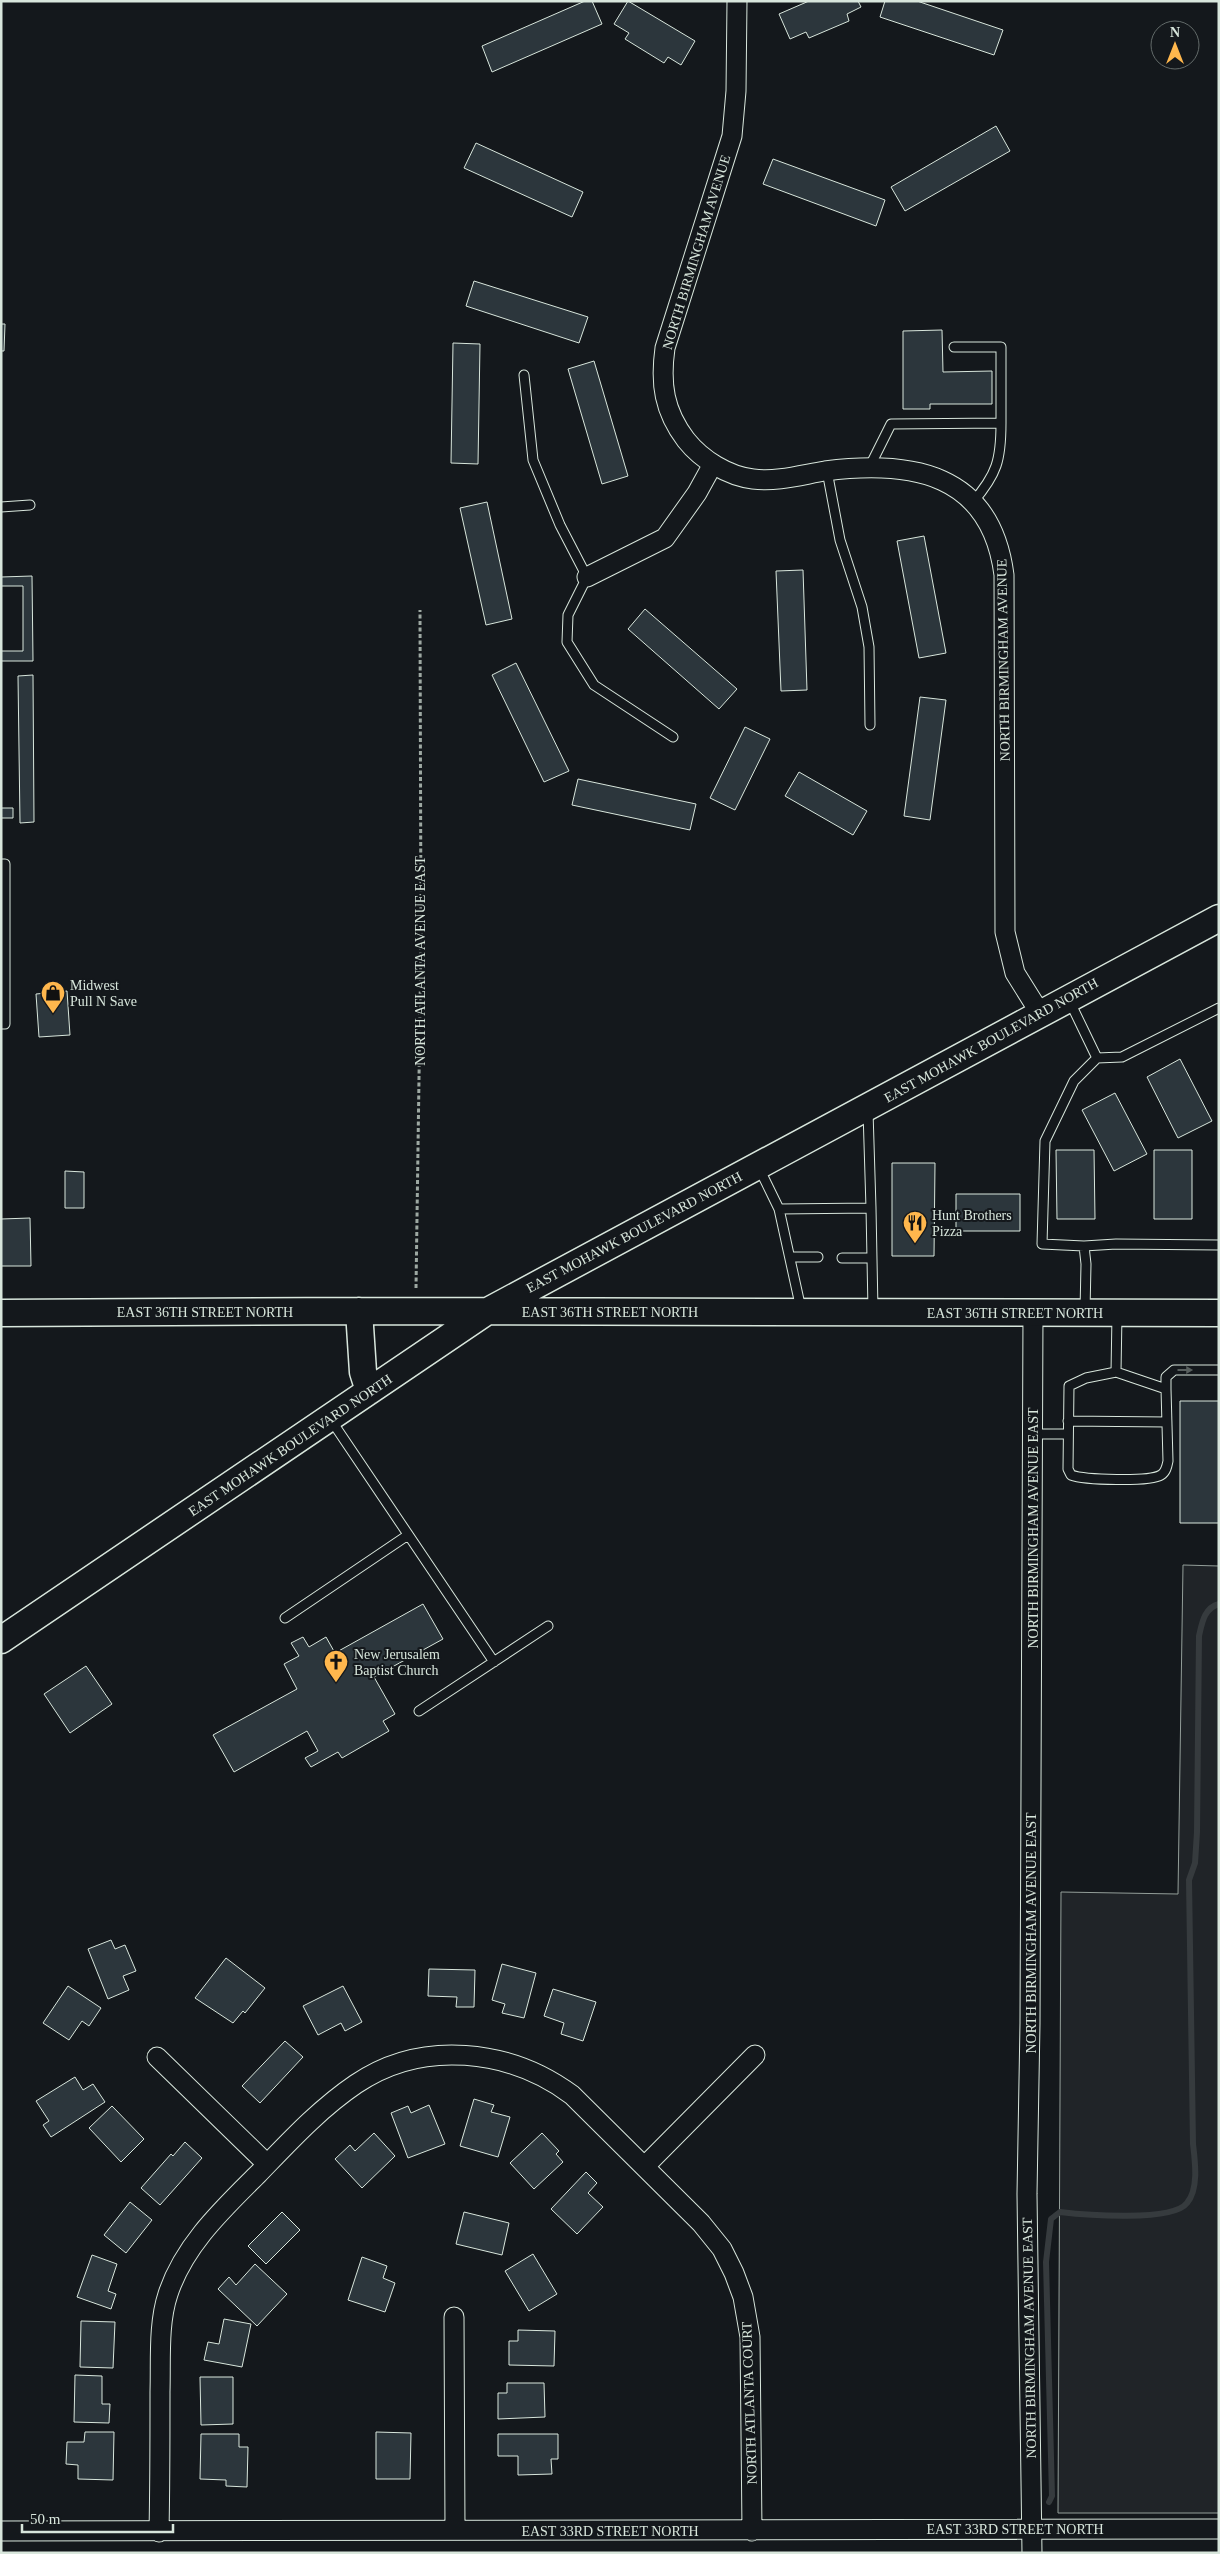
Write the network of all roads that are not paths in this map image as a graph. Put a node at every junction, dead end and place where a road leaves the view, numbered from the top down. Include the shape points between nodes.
1 (737, 1) edge
2 (954, 347) dead end
3 (524, 374) dead end
4 (1001, 423) junction
5 (712, 464) junction
6 (868, 469) junction
7 (826, 471) junction
8 (973, 502) junction
9 (30, 505) dead end
10 (1, 508) edge
11 (587, 577) junction
12 (870, 724) dead end
13 (673, 737) dead end
14 (1, 864) edge
15 (1219, 918) edge
16 (1068, 997) junction
17 (1219, 1008) edge
18 (1040, 1013) junction
19 (1, 1024) edge
20 (1097, 1058) junction
21 (868, 1107) junction
22 (758, 1166) junction
23 (871, 1208) junction
24 (779, 1209) junction
25 (1219, 1245) edge
26 (1084, 1246) junction
27 (790, 1257) junction
28 (818, 1257) dead end
29 (842, 1258) dead end
30 (872, 1258) junction
31 (359, 1311) junction
32 (486, 1312) junction
33 (802, 1312) junction
34 (873, 1312) junction
35 (1085, 1312) junction
36 (1, 1313) edge
37 (1034, 1313) junction
38 (1117, 1313) junction
39 (1219, 1313) edge
40 (1219, 1370) edge
41 (1116, 1372) junction
42 (1166, 1389) junction
43 (369, 1391) junction
44 (329, 1418) junction
45 (1068, 1421) junction
46 (1167, 1422) junction
47 (1034, 1434) junction
48 (1068, 1434) junction
49 (408, 1535) junction
50 (285, 1618) dead end
51 (548, 1626) dead end
52 (1, 1640) edge
53 (494, 1662) junction
54 (419, 1711) dead end
55 (755, 2055) dead end
56 (157, 2057) dead end
57 (267, 2164) junction
58 (645, 2166) junction
59 (454, 2317) dead end
60 (1032, 2528) junction
61 (1219, 2529) edge
62 (454, 2530) junction
63 (1, 2531) edge
64 (752, 2531) junction
65 (160, 2532) junction
66 (1032, 2553) edge

1 - 5 street, NORTH BIRMINGHAM AVENUE via 732,136 665,348 662,373 663,393 677,428
2 - 4 lane via 1001,347
3 - 11 lane via 532,460
4 - 6 lane via 891,424
4 - 8 lane via 997,468 989,484
5 - 7 street, NORTH BIRMINGHAM AVENUE via 751,479 770,480
5 - 11 street via 697,493 665,538
6 - 7 street, NORTH BIRMINGHAM AVENUE
6 - 8 street, NORTH BIRMINGHAM AVENUE via 903,469 928,474 951,484
7 - 12 lane via 840,540 862,607 868,648
8 - 18 street, NORTH BIRMINGHAM AVENUE via 994,532 1004,575 1006,944 1015,973
9 - 10 lane
11 - 13 lane via 568,615 567,642 594,686
14 - 19 lane via 5,864 5,1024
15 - 16 street, EAST MOHAWK BOULEVARD NORTH
16 - 18 street, EAST MOHAWK BOULEVARD NORTH
16 - 20 lane
17 - 20 lane via 1122,1057
18 - 21 street, EAST MOHAWK BOULEVARD NORTH
20 - 26 lane via 1074,1080 1045,1141 1042,1244
21 - 22 street, EAST MOHAWK BOULEVARD NORTH
21 - 23 lane
22 - 24 lane
22 - 32 street, EAST MOHAWK BOULEVARD NORTH
23 - 24 lane
23 - 30 lane
24 - 27 lane
25 - 26 lane
26 - 35 lane
27 - 28 lane
27 - 33 lane
29 - 30 lane
30 - 34 lane
31 - 32 street, EAST 36TH STREET NORTH
31 - 36 street, EAST 36TH STREET NORTH
31 - 43 street via 363,1372
32 - 33 street, EAST 36TH STREET NORTH
32 - 43 street, EAST MOHAWK BOULEVARD NORTH
33 - 34 street, EAST 36TH STREET NORTH
34 - 37 street, EAST 36TH STREET NORTH
35 - 37 street, EAST 36TH STREET NORTH
35 - 38 street, EAST 36TH STREET NORTH
37 - 47 street, NORTH BIRMINGHAM AVENUE EAST
38 - 39 street, EAST 36TH STREET NORTH
38 - 41 lane
42 -> 40 lane via 1166,1377 1174,1370
41 - 42 lane
41 - 45 lane via 1086,1378 1070,1386
42 - 46 lane
43 - 44 street, EAST MOHAWK BOULEVARD NORTH
44 - 49 lane
44 - 52 street, EAST MOHAWK BOULEVARD NORTH
45 - 46 lane
45 - 48 lane
46 - 48 lane via 1166,1470 1154,1478 1082,1478 1071,1475 1068,1469
47 - 48 lane
47 - 60 street, NORTH BIRMINGHAM AVENUE EAST via 1028,2194
49 - 50 lane
49 - 53 lane
51 - 53 lane
53 - 54 lane
55 - 58 street
56 - 57 street
57 - 58 street, NORTH ATLANTA COURT via 329,2104 357,2083 405,2061 466,2055 515,2064 553,2081 579,2101
57 - 65 street via 215,2217 190,2248 168,2294 161,2333
58 - 64 street, NORTH ATLANTA COURT via 722,2249 743,2297 750,2337
59 - 62 street
60 - 61 street, EAST 33RD STREET NORTH
60 - 64 street, EAST 33RD STREET NORTH
60 - 66 street, NORTH BIRMINGHAM AVENUE EAST
62 - 64 street, EAST 33RD STREET NORTH
62 - 65 street, EAST 33RD STREET NORTH
63 - 65 street, EAST 33RD STREET NORTH

